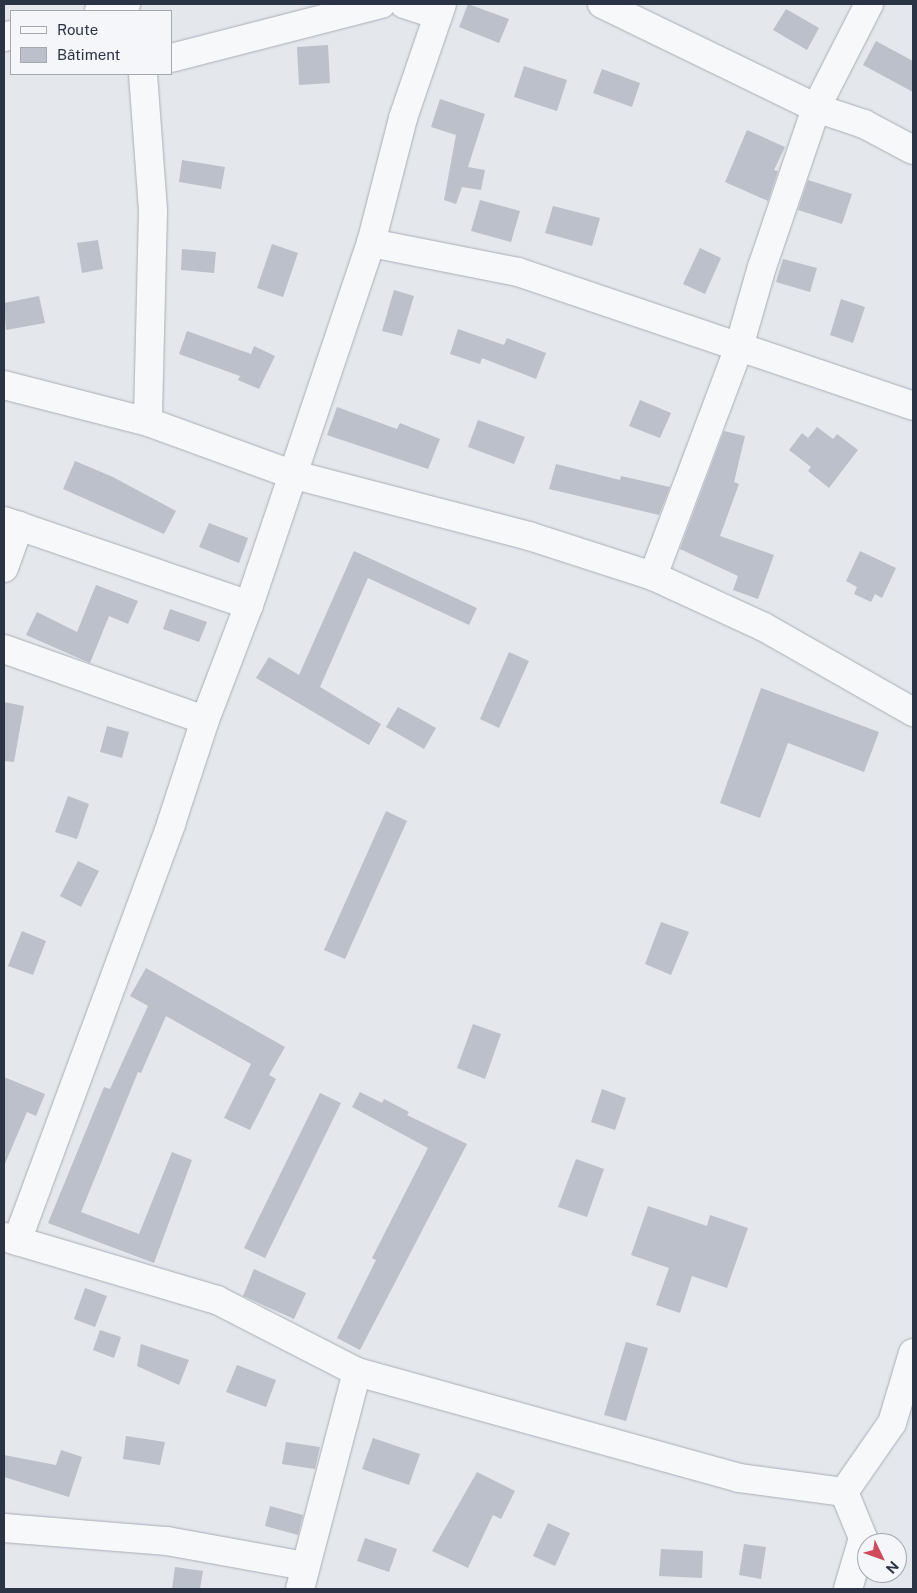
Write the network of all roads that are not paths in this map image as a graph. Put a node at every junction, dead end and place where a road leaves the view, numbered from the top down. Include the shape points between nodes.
1 (127, 4) edge
2 (381, 4) edge
3 (404, 4) edge
4 (869, 4) edge
5 (615, 7) edge
6 (440, 9) edge
7 (103, 10) edge
8 (172, 58) edge
9 (143, 75) edge
10 (816, 108) junction
11 (913, 150) edge
12 (371, 243) junction
13 (739, 347) junction
14 (4, 385) edge
15 (913, 406) edge
16 (148, 422) junction
17 (291, 474) junction
18 (12, 523) edge
19 (4, 568) edge
20 (653, 576) junction
21 (249, 605) junction
22 (4, 649) edge
23 (913, 712) edge
24 (205, 720) junction
25 (10, 1239) edge
26 (913, 1352) edge
27 (357, 1372) junction
28 (844, 1492) junction
29 (4, 1528) edge
30 (302, 1578) edge
31 (848, 1589) edge

1 - 7 street
2 - 8 street
3 - 6 street
4 - 10 street
5 - 10 street
6 - 12 street via 403,118
9 - 16 street via 153,211
10 - 11 street via 864,124
10 - 13 street via 762,266
12 - 13 street via 518,272
12 - 17 street
13 - 15 street
13 - 20 street
14 - 16 street
16 - 17 street
17 - 20 street via 529,536
17 - 21 street
18 - 19 street
18 - 21 street
20 - 23 street via 764,627
21 - 24 street
22 - 24 street
24 - 25 street via 171,824
25 - 27 street via 217,1300
26 - 28 street via 892,1423
27 - 28 street via 739,1478
27 - 30 street
28 - 31 street via 863,1538
29 - 30 street via 167,1542

